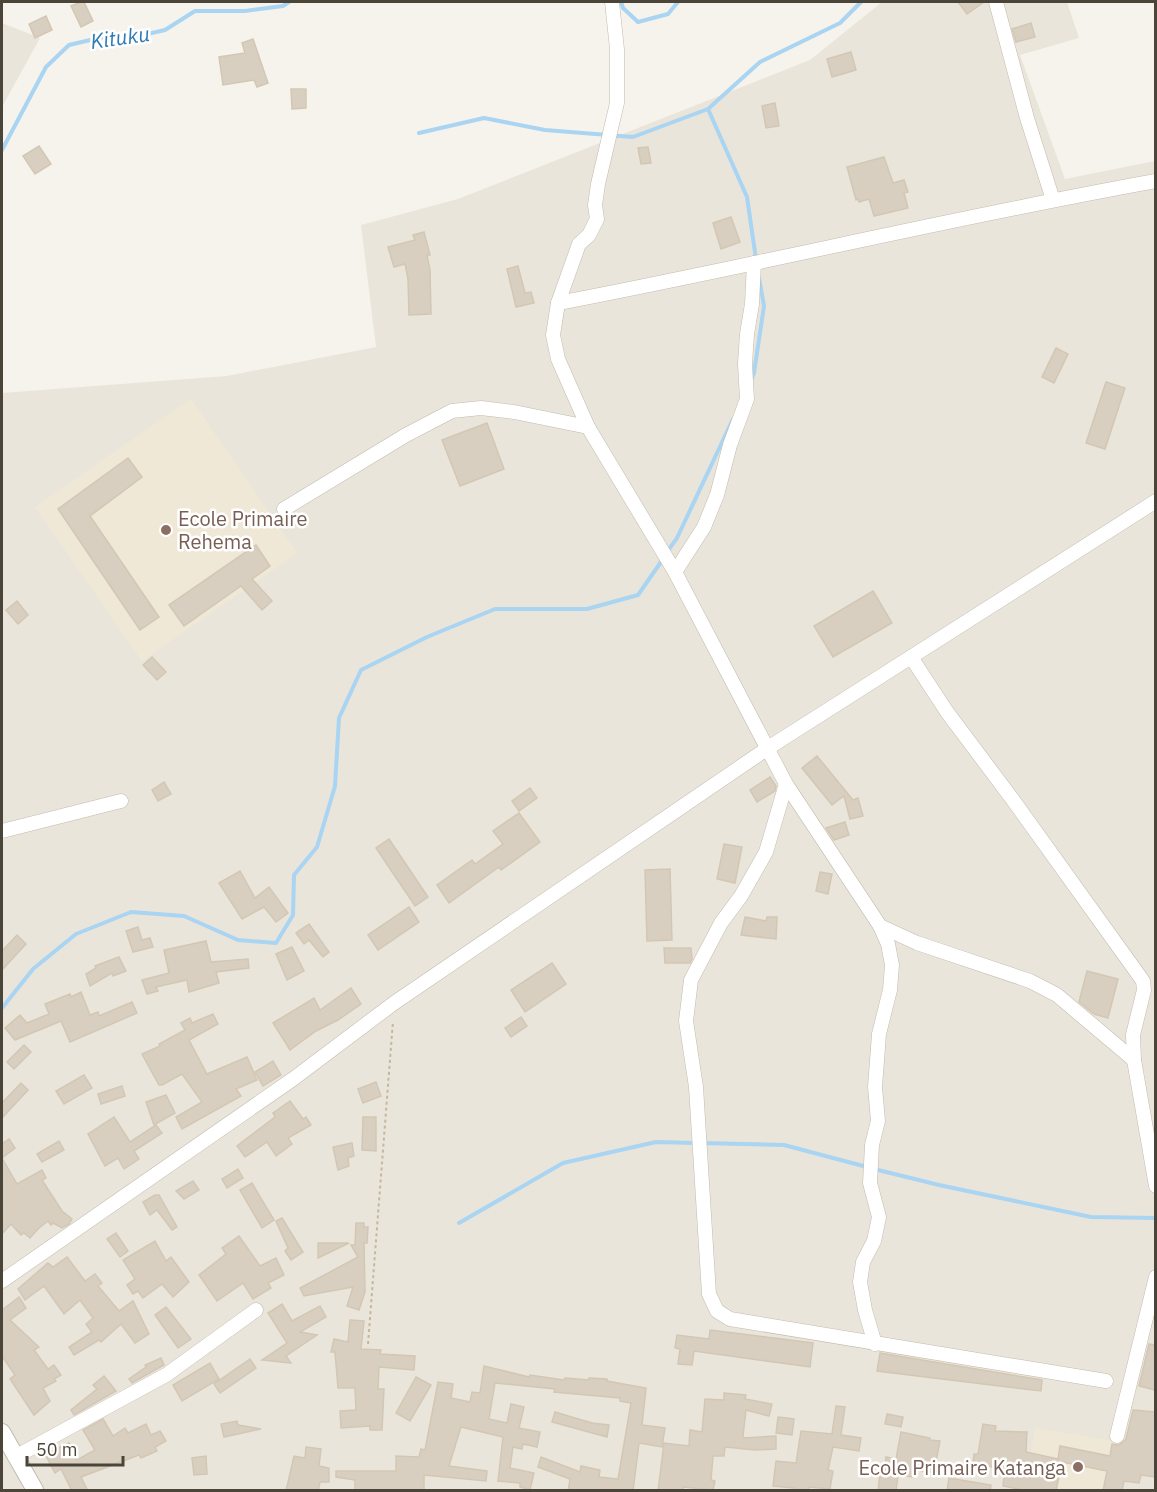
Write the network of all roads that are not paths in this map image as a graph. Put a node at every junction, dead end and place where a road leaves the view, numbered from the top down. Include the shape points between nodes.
1 (612, 2) edge
2 (996, 2) edge
3 (1155, 181) edge
4 (1053, 200) junction
5 (754, 263) junction
6 (558, 303) junction
7 (588, 427) junction
8 (1155, 501) edge
9 (284, 509) dead end
10 (675, 572) junction
11 (911, 657) junction
12 (768, 748) junction
13 (786, 784) junction
14 (121, 801) dead end
15 (2, 831) edge
16 (880, 926) junction
17 (1134, 1060) junction
18 (1155, 1186) edge
19 (1155, 1277) edge
20 (2, 1281) edge
21 (256, 1310) dead end
22 (875, 1344) junction
23 (1106, 1381) dead end
24 (2, 1432) edge
25 (1117, 1436) dead end
26 (15, 1457) junction
27 (35, 1491) edge

1 - 6 street via 617,103 598,184 597,219 579,244
2 - 4 street
3 - 4 street
4 - 5 street
5 - 6 street
5 - 10 street via 745,364 747,399 704,527
6 - 7 street via 552,335 558,359
7 - 9 street via 481,408 452,411
7 - 10 street
8 - 11 street
10 - 12 street
11 - 12 street
11 - 17 street via 1143,981 1133,1035
12 - 13 street
12 - 20 street via 394,1003 293,1079
13 - 16 street
13 - 22 street via 766,852 691,980 686,1021 696,1087 709,1294 717,1311 730,1319
14 - 15 street
16 - 17 street via 917,943 1030,981 1056,995
16 - 22 street via 892,965 879,1035 875,1087 878,1121 870,1183 879,1217 860,1282
17 - 18 street
19 - 25 street
21 - 26 street via 166,1375
22 - 23 street
24 - 26 street
26 - 27 street

